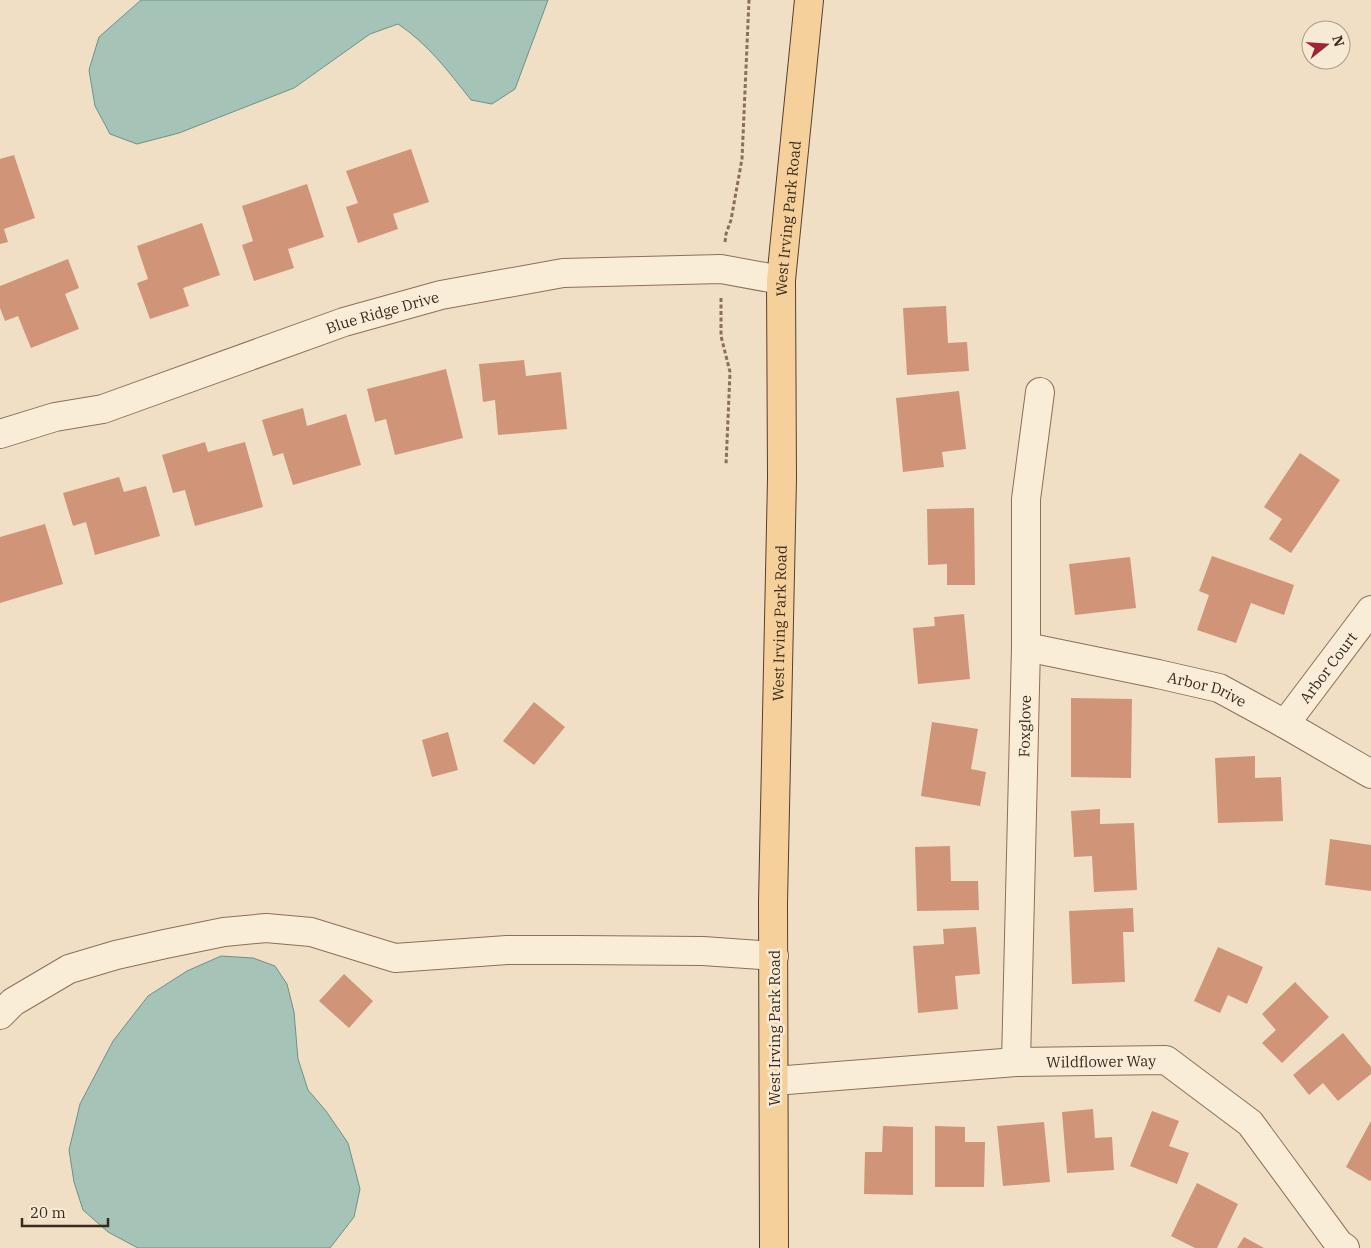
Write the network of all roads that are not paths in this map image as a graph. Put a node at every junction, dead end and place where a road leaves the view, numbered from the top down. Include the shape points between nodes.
1 (810, 0) edge
2 (781, 280) junction
3 (1040, 392) dead end
4 (0, 434) edge
5 (1371, 610) edge
6 (1026, 647) junction
7 (1285, 724) junction
8 (1371, 774) edge
9 (774, 956) junction
10 (0, 1015) edge
11 (1016, 1062) junction
12 (774, 1081) junction
13 (774, 1248) edge
14 (1345, 1248) edge

1 - 2 main road, West Irving Park Road
2 - 4 street, Blue Ridge Drive via 721,269 563,273 441,295 344,322 102,409 55,417
2 - 9 main road, West Irving Park Road via 782,479
3 - 6 street, Foxglove via 1026,499
5 - 7 street, Arbor Court
6 - 7 street, Arbor Drive via 1219,688
6 - 11 street, Foxglove
7 - 8 street, Arbor Drive
9 - 10 street via 703,951 507,950 395,958 311,932 266,928 224,932 166,944 69,969 14,1002
9 - 12 main road, West Irving Park Road
11 - 12 street, Wildflower Way
11 - 14 street, Wildflower Way via 1166,1060 1250,1122
12 - 13 main road, West Irving Park Road

